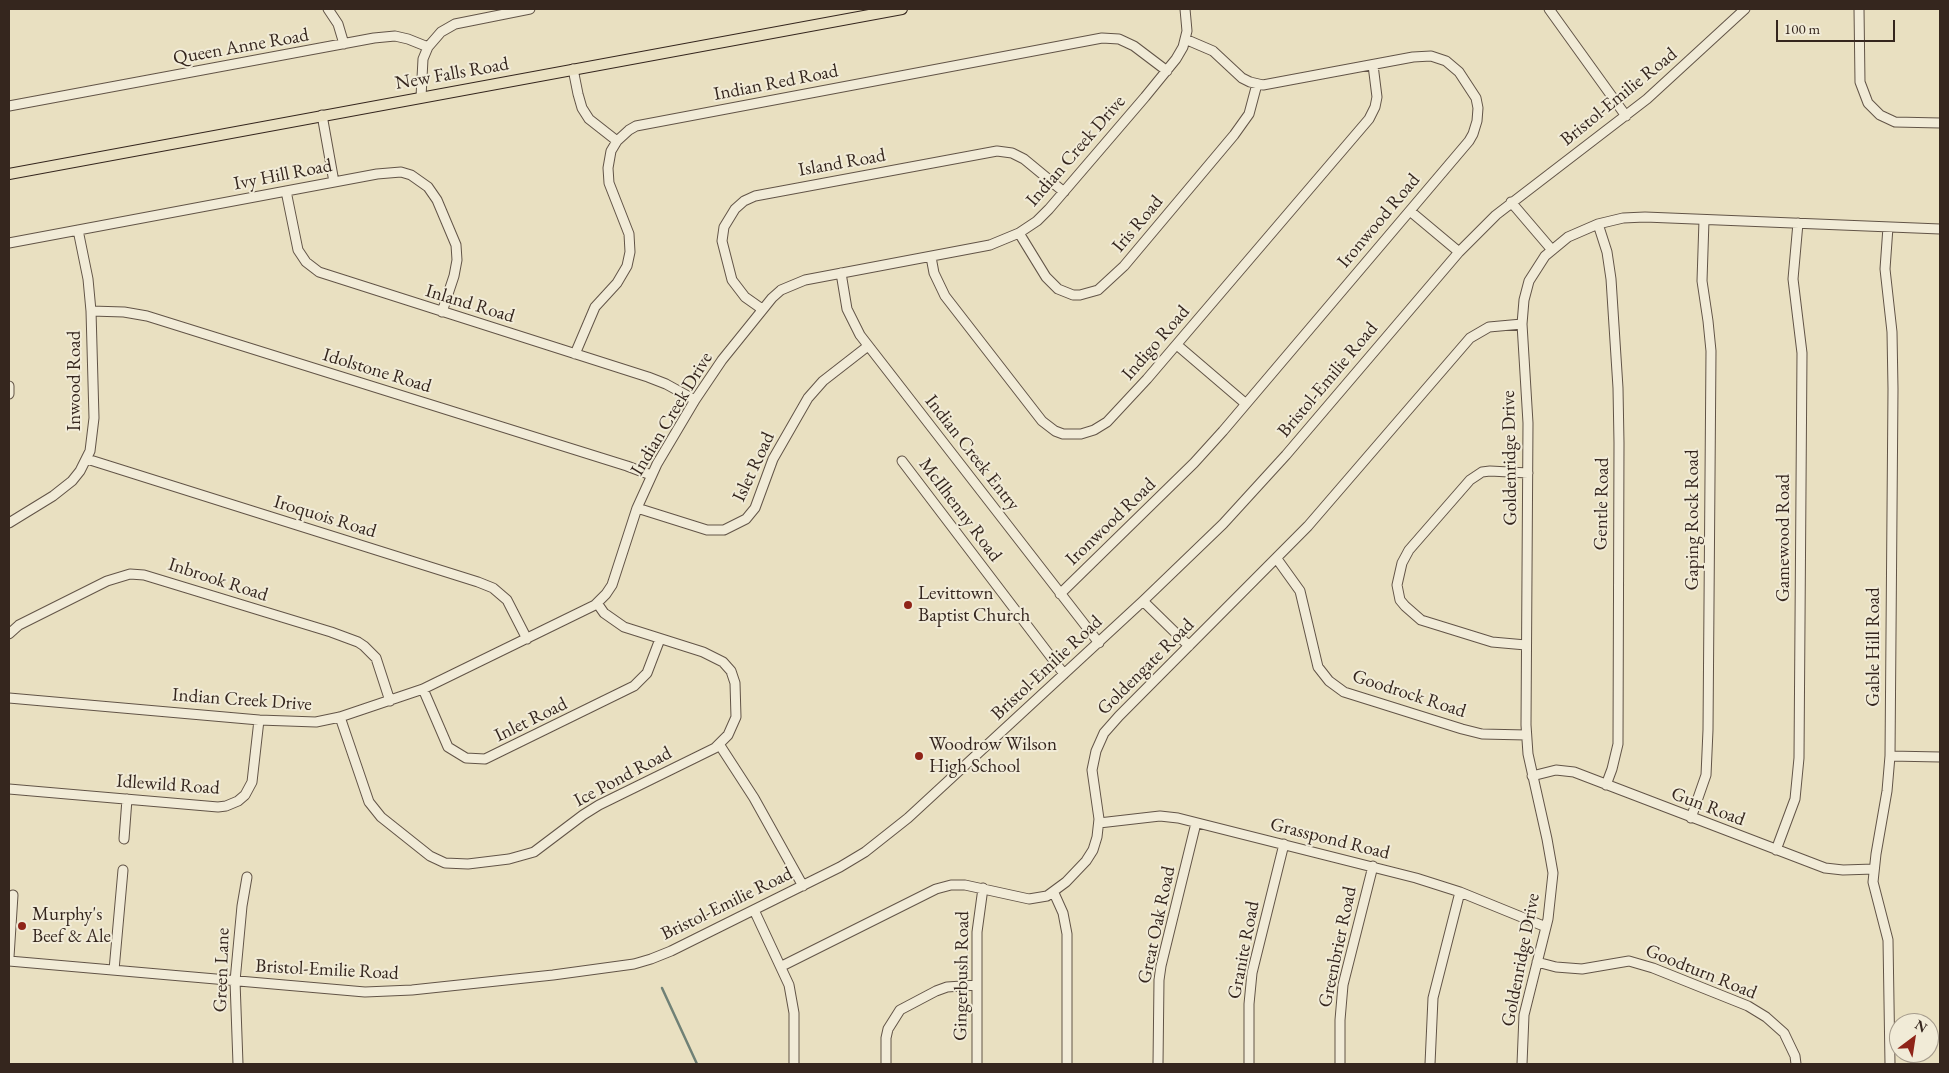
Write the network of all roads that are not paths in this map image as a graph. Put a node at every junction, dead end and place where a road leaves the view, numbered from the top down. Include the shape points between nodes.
1 (328, 9) edge
2 (530, 9) edge
3 (902, 9) edge
4 (1185, 9) edge
5 (1549, 9) edge
6 (1745, 9) edge
7 (1859, 9) edge
8 (1185, 40) junction
9 (344, 44) junction
10 (428, 47) junction
11 (1373, 65) junction
12 (573, 69) junction
13 (1166, 71) junction
14 (1257, 84) junction
15 (421, 97) junction
16 (9, 106) edge
17 (322, 115) junction
18 (1626, 116) junction
19 (1940, 124) edge
20 (617, 141) junction
21 (9, 174) edge
22 (334, 182) junction
23 (286, 191) junction
24 (1064, 192) junction
25 (1511, 202) junction
26 (1410, 211) junction
27 (1704, 220) junction
28 (1598, 224) junction
29 (1798, 224) junction
30 (1888, 227) junction
31 (1940, 229) edge
32 (78, 230) junction
33 (1019, 233) junction
34 (9, 242) edge
35 (1552, 250) junction
36 (1459, 252) junction
37 (931, 256) junction
38 (841, 273) junction
39 (762, 309) junction
40 (91, 311) junction
41 (442, 312) junction
42 (1522, 324) junction
43 (1177, 345) junction
44 (868, 346) junction
45 (575, 354) junction
46 (9, 386) edge
47 (9, 394) edge
48 (695, 400) junction
49 (1246, 404) junction
50 (87, 459) junction
51 (902, 461) dead end
52 (1528, 473) junction
53 (651, 475) junction
54 (637, 508) junction
55 (9, 523) edge
56 (1277, 559) junction
57 (1060, 594) junction
58 (1143, 601) junction
59 (597, 603) junction
60 (9, 634) edge
61 (527, 638) junction
62 (660, 639) junction
63 (1099, 642) junction
64 (1526, 645) junction
65 (1189, 646) junction
66 (1064, 674) junction
67 (424, 689) junction
68 (9, 698) edge
69 (390, 701) junction
70 (340, 717) junction
71 (259, 720) junction
72 (1526, 735) junction
73 (719, 744) junction
74 (1890, 756) junction
75 (1940, 757) edge
76 (1532, 776) junction
77 (1606, 785) junction
78 (9, 789) edge
79 (127, 799) junction
80 (1691, 818) junction
81 (1099, 823) junction
82 (1196, 823) junction
83 (124, 839) dead end
84 (1284, 844) junction
85 (1776, 850) junction
86 (1372, 866) junction
87 (1874, 869) junction
88 (123, 870) dead end
89 (247, 877) dead end
90 (803, 886) junction
91 (983, 888) junction
92 (1460, 892) junction
93 (1054, 893) junction
94 (13, 895) dead end
95 (754, 910) junction
96 (1546, 928) junction
97 (9, 957) edge
98 (9, 961) edge
99 (1537, 962) junction
100 (782, 966) junction
101 (114, 970) junction
102 (234, 982) junction
103 (977, 984) junction
104 (238, 1064) edge
105 (794, 1064) edge
106 (886, 1064) edge
107 (977, 1064) edge
108 (1067, 1064) edge
109 (1158, 1064) edge
110 (1249, 1064) edge
111 (1340, 1064) edge
112 (1430, 1064) edge
113 (1522, 1064) edge
114 (1796, 1064) edge
115 (1890, 1064) edge

1 - 9 street via 338,24
2 - 10 street via 455,24 440,32
3 - 12 main road, New Falls Road
4 - 8 street, Indian Creek Drive
5 - 18 street
6 - 18 street, Bristol-Emilie Road
7 - 19 street via 1860,82 1868,103 1880,116 1895,122
8 - 13 street, Indian Creek Drive
8 - 14 street via 1213,51 1242,78
9 - 10 street, Queen Anne Road via 395,36
9 - 16 street, Queen Anne Road
10 - 15 street via 423,59
11 - 14 street, Ironwood Road
11 - 26 street, Ironwood Road via 1424,56 1441,59 1458,72 1476,98 1478,108 1474,134
11 - 43 street, Indigo Road via 1377,97 1372,114
12 - 15 main road, New Falls Road
12 - 20 street via 582,108 589,120
13 - 20 street, Indian Red Road via 1130,43 1102,38 647,123 628,130
13 - 24 street, Indian Creek Drive
14 - 33 street, Iris Road via 1249,114 1234,135 1124,266 1098,290 1073,295 1058,289 1046,277
15 - 17 main road, New Falls Road
17 - 21 main road, New Falls Road
17 - 22 street
18 - 25 street, Bristol-Emilie Road
20 - 45 street via 609,158 608,178 629,234 630,252 622,275 590,315
22 - 23 street, Ivy Hill Road
22 - 41 street, Ivy Hill Road via 394,172 411,175 428,187 437,200 458,250 454,276
23 - 32 street, Ivy Hill Road
23 - 41 street, Inland Road via 298,250 312,268
24 - 33 street, Indian Creek Drive via 1043,216
24 - 39 street, Island Road via 1024,159 997,151 754,196 734,209 724,227 722,241 732,280 745,297
25 - 35 street
25 - 36 street, Bristol-Emilie Road
26 - 36 street
26 - 49 street, Ironwood Road
27 - 28 street, Goldenridge Drive via 1638,217
27 - 29 street, Goldenridge Drive
27 - 80 street, Gaping Rock Road via 1702,281 1711,351 1708,730 1706,775
28 - 35 street, Goldenridge Drive via 1568,237
28 - 77 street, Gentle Road via 1608,252 1611,279 1619,443 1618,744
29 - 30 street, Goldenridge Drive
29 - 85 street, Gamewood Road via 1793,279 1802,353 1799,758 1795,799
30 - 31 street, Goldenridge Drive
30 - 74 street, Gable Hill Road via 1885,268 1893,389
32 - 34 street, Ivy Hill Road
32 - 40 street, Inwood Road
33 - 37 street, Indian Creek Drive via 990,245
35 - 42 street, Goldenridge Drive via 1529,282
36 - 58 street, Bristol-Emilie Road via 1246,501
37 - 38 street, Indian Creek Drive
37 - 43 street, Indigo Road via 934,273 945,296 1031,408 1055,431 1082,434 1101,427
38 - 39 street, Indian Creek Drive via 799,282 781,290
38 - 44 street, Indian Creek Entry via 850,315
39 - 48 street, Indian Creek Drive
40 - 50 street, Inwood Road via 94,418
40 - 53 street, Idolstone Road via 124,312 156,319
41 - 45 street, Inland Road
42 - 52 street, Goldenridge Drive
42 - 56 street, Goldengate Road via 1489,326 1470,338 1326,507
43 - 49 street
44 - 54 street, Islet Road via 823,381 808,398 773,459 754,508 746,519 724,530 707,530
44 - 57 street, Indian Creek Entry
45 - 48 street, Inland Road via 648,377
46 - 47 street
48 - 53 street, Indian Creek Drive
49 - 57 street, Ironwood Road via 1194,463
50 - 55 street, Inwood Road via 80,472 63,488
50 - 61 street, Iroquois Road via 478,582 507,600
51 - 66 street, McIlhenny Road
52 - 64 street, Goldenridge Drive
52 - 64 street via 1490,471 1470,480 1409,550 1397,585 1400,600 1421,620 1492,642
53 - 54 street, Indian Creek Drive
54 - 59 street, Indian Creek Drive via 612,585
56 - 65 street, Goldengate Road
56 - 72 street, Goodrock Road via 1300,590 1318,667 1344,692 1482,734
57 - 63 street, Indian Creek Entry
58 - 63 street, Bristol-Emilie Road
58 - 65 street
59 - 61 street, Indian Creek Drive
59 - 62 street, Ice Pond Road via 604,613 624,627
60 - 69 street, Inbrook Road via 20,625 107,581 130,574 151,576 358,642 376,658
61 - 67 street, Indian Creek Drive
62 - 67 street, Inlet Road via 647,673 634,686 486,759 466,758 448,747
62 - 73 street, Ice Pond Road via 716,658 731,671 735,683 736,717
63 - 66 street, Bristol-Emilie Road
64 - 72 street, Goldenridge Drive
65 - 81 street, Goldengate Road via 1104,733 1092,770
66 - 90 street, Bristol-Emilie Road via 887,836 840,867
67 - 69 street, Indian Creek Drive
68 - 71 street, Indian Creek Drive
69 - 70 street, Indian Creek Drive
70 - 71 street, Indian Creek Drive via 303,723
70 - 73 street, Ice Pond Road via 363,788 374,809 430,856 454,864 510,860 534,852 599,805
71 - 79 street, Idlewild Road via 252,782 246,795 238,801 218,807
72 - 76 street, Goldenridge Drive
73 - 90 street via 758,805
74 - 75 street
74 - 87 street, Gable Hill Road
76 - 77 street, Gun Road via 1565,770
76 - 96 street, Goldenridge Drive via 1553,873
77 - 80 street, Gun Road
78 - 79 street, Idlewild Road
79 - 83 street
80 - 85 street, Gun Road
81 - 82 street, Grasspond Road via 1160,816
81 - 93 street, Goldengate Road via 1093,850 1086,861
82 - 84 street, Grasspond Road
82 - 109 street, Great Oak Road via 1161,966
84 - 86 street, Grasspond Road
84 - 110 street, Granite Road via 1252,973
85 - 87 street, Gun Road via 1834,870
86 - 92 street, Grasspond Road
86 - 111 street, Greenbrier Road via 1343,985
87 - 115 street, Gable Hill Road via 1875,892 1888,940
88 - 101 street
89 - 102 street, Green Lane
90 - 95 street, Bristol-Emilie Road
91 - 93 street via 1029,898
91 - 100 street via 960,884 936,889
91 - 103 street, Gingerbush Road via 976,932
92 - 96 street, Grasspond Road
92 - 112 street via 1433,998
93 - 108 street via 1063,913 1067,934
94 - 97 street
95 - 100 street
95 - 102 street, Bristol-Emilie Road via 634,964 391,992
96 - 99 street, Goldenridge Drive
98 - 101 street, Bristol-Emilie Road
99 - 113 street, Goldenridge Drive via 1524,1015
99 - 114 street, Goodturn Road via 1582,969 1629,961 1653,968 1748,1006 1766,1017 1784,1033
100 - 105 street via 792,998
101 - 102 street, Bristol-Emilie Road
102 - 104 street, Green Lane
103 - 106 street via 947,987 900,1010 888,1029
103 - 107 street, Gingerbush Road

